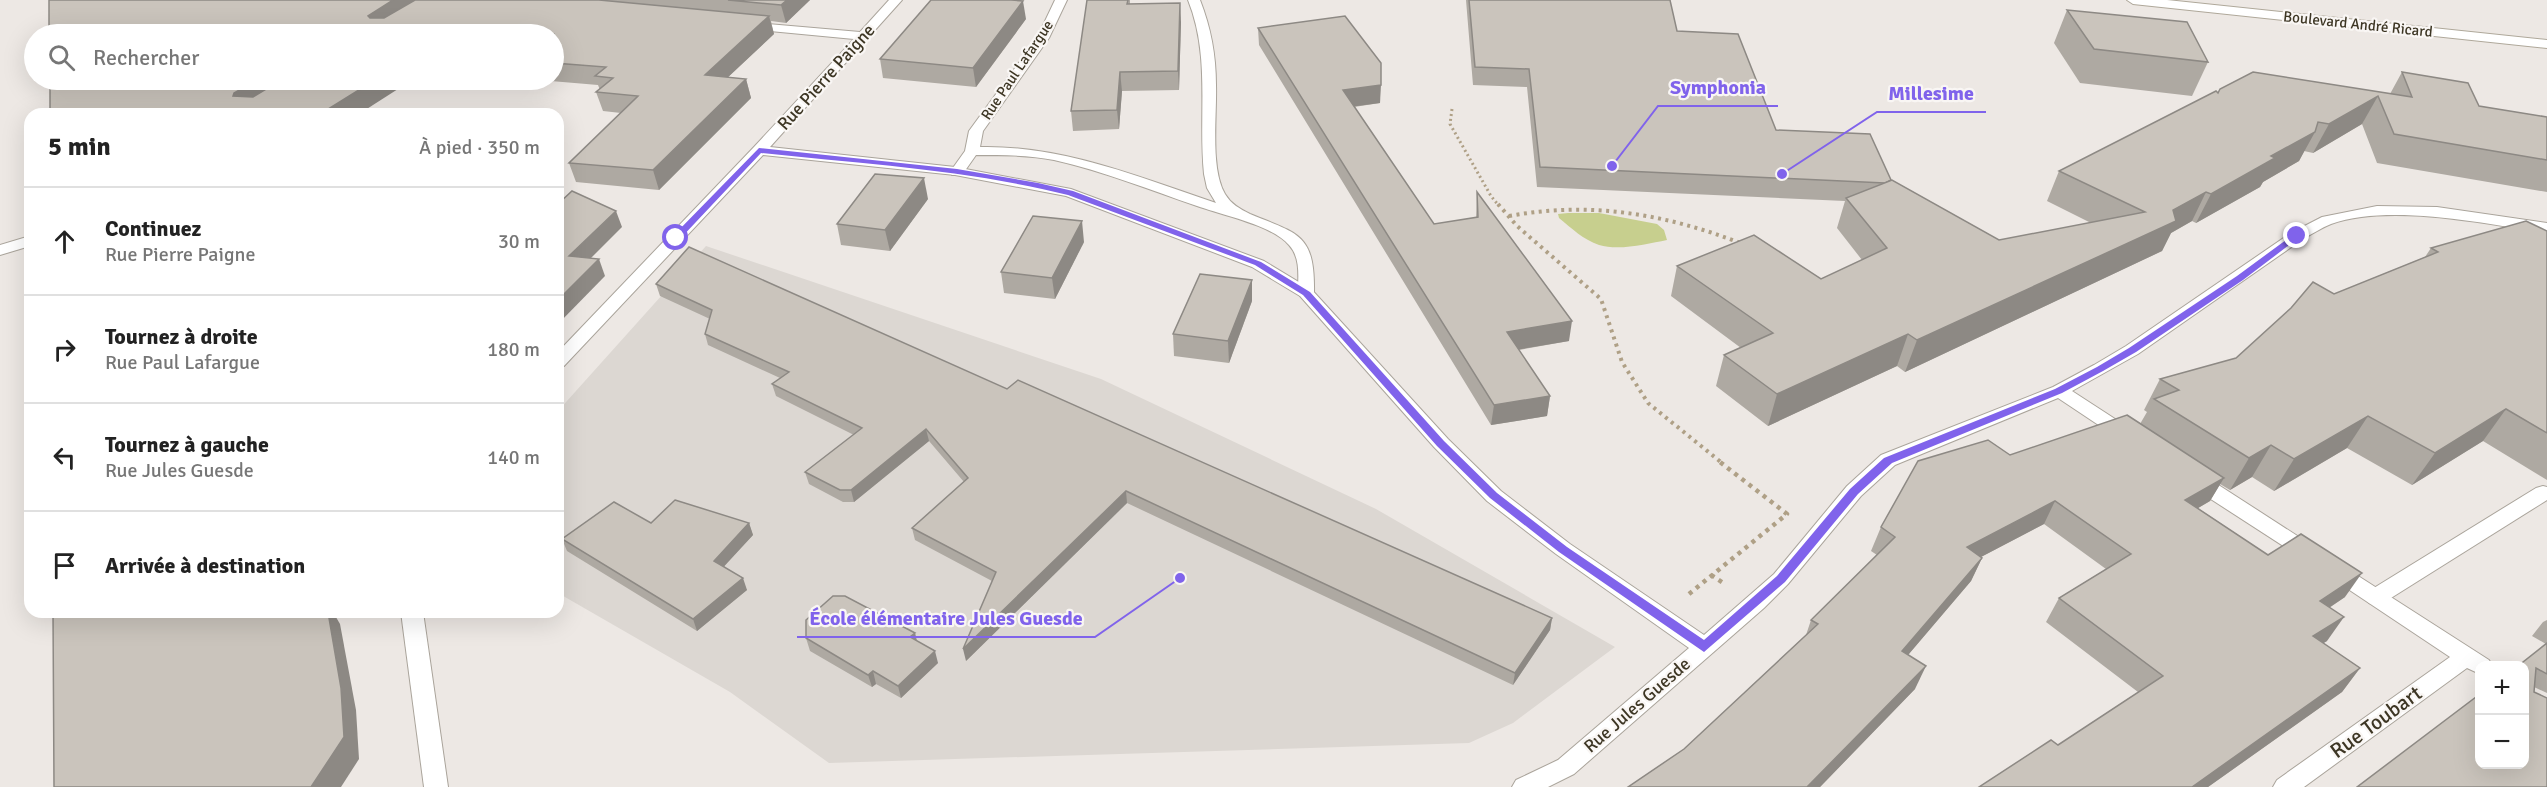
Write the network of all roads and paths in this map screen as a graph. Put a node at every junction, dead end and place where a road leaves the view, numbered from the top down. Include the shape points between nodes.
1 (896, 0) edge
2 (1061, 0) edge
3 (1194, 0) edge
4 (2133, 0) edge
5 (733, 24) edge
6 (864, 36) junction
7 (2547, 44) edge
8 (1452, 110) dead end
9 (759, 150) junction
10 (972, 151) junction
11 (957, 172) junction
12 (1233, 213) junction
13 (1509, 216) junction
14 (2547, 228) edge
15 (24, 243) edge
16 (1750, 247) edge
17 (0, 250) edge
18 (1306, 293) junction
19 (564, 356) edge
20 (2059, 391) junction
21 (2146, 448) edge
22 (2176, 467) edge
23 (2542, 493) dead end
24 (2376, 597) junction
25 (1661, 616) junction
26 (413, 618) edge
27 (1704, 647) junction
28 (2474, 661) edge
29 (436, 787) edge
30 (1524, 787) edge
31 (2285, 787) edge

1 - 6 street, Rue Pierre Paigne
2 - 10 street, Rue Paul Lafargue via 1043,38 976,131
3 - 12 street via 1207,44 1210,176
4 - 7 street, Boulevard André Ricard
5 - 6 street
6 - 9 street, Rue Pierre Paigne
8 - 13 path via 1450,124 1491,196
9 - 11 street
9 - 19 street, Rue Pierre Paigne
10 - 11 street, Rue Paul Lafargue
10 - 12 street via 1014,150 1054,156
11 - 18 street via 1071,193 1258,264
12 - 18 street via 1273,225 1291,237 1304,256
13 - 16 path via 1569,207 1609,210 1665,219 1718,233
13 - 25 path via 1600,299 1622,362 1648,403 1787,514
14 - 20 street, Rue Jules Guesde via 2437,212 2377,211 2327,220 2297,236 2132,350
15 - 17 street
18 - 25 street via 1494,496
20 - 21 street
20 - 27 street, Rue Jules Guesde via 1888,460 1854,491 1781,579
22 - 24 street
23 - 24 street
24 - 28 street
25 - 27 street
26 - 29 street
27 - 30 street, Rue Jules Guesde via 1566,767
28 - 31 street, Rue Toubart

